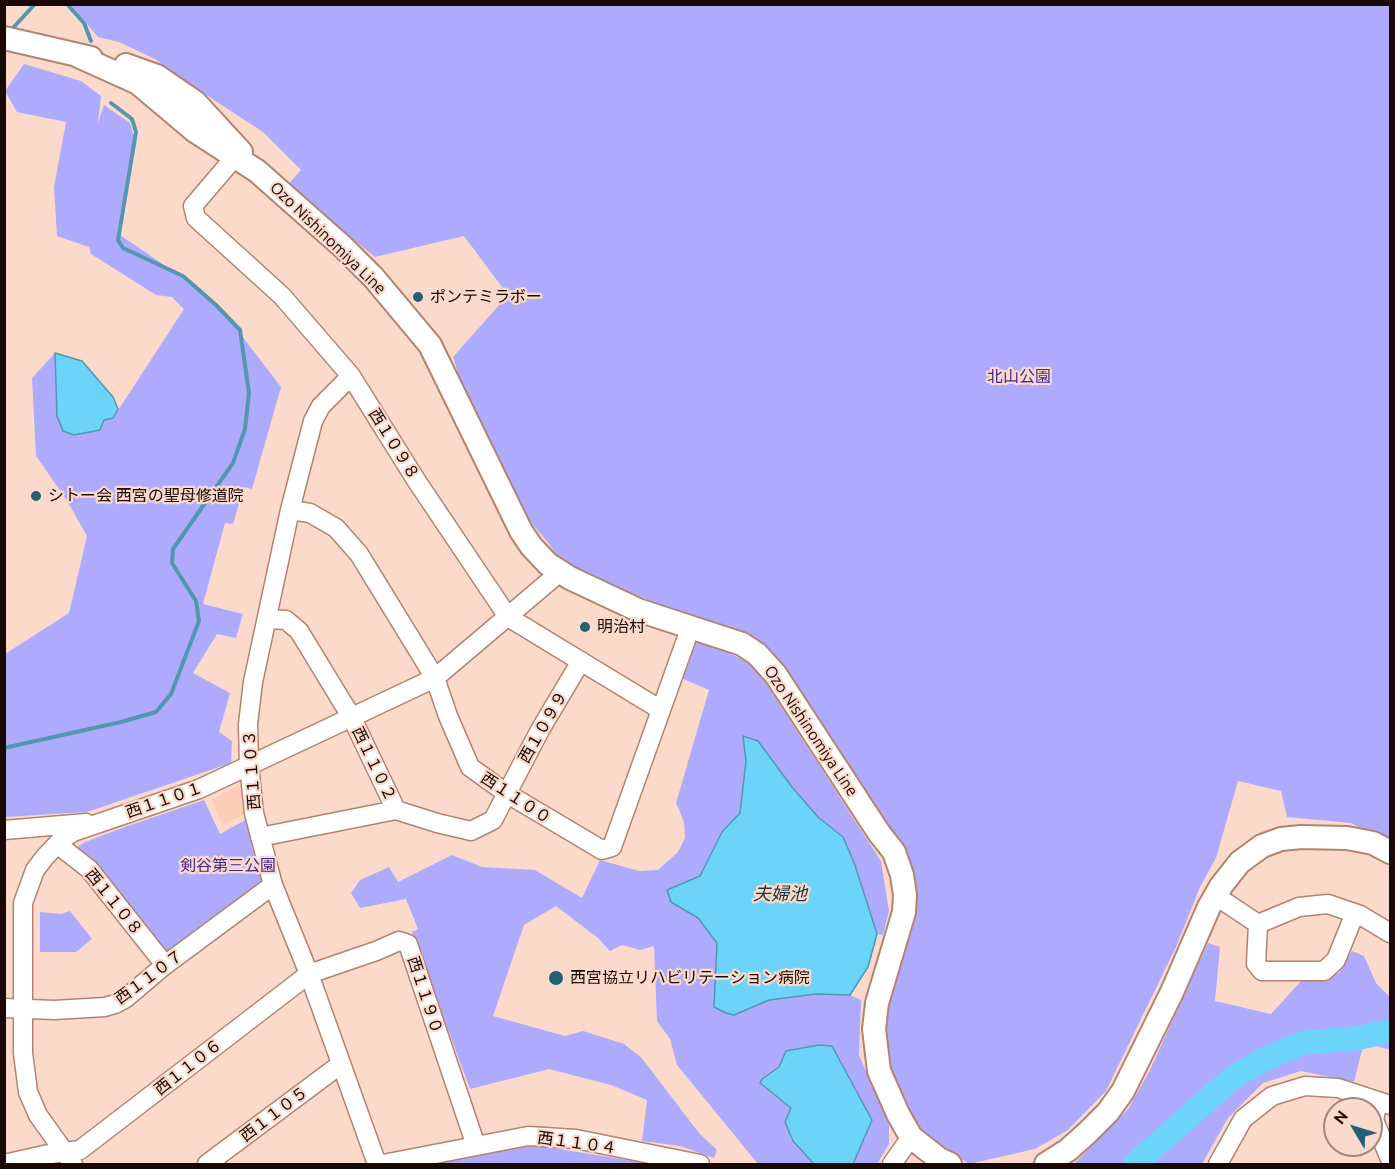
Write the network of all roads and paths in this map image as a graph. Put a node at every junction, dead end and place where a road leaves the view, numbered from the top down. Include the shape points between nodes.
1 (4, 38) edge
2 (237, 154) junction
3 (351, 376) junction
4 (290, 510) junction
5 (559, 573) junction
6 (508, 617) junction
7 (267, 620) junction
8 (691, 626) junction
9 (581, 661) junction
10 (435, 678) junction
11 (661, 710) junction
12 (352, 718) junction
13 (249, 765) junction
14 (506, 793) junction
15 (396, 810) junction
16 (103, 821) junction
17 (4, 830) edge
18 (260, 837) junction
19 (57, 844) junction
20 (1390, 852) edge
21 (273, 885) junction
22 (1215, 896) junction
23 (1355, 913) junction
24 (1258, 924) junction
25 (1390, 933) edge
26 (165, 965) junction
27 (309, 974) junction
28 (13, 1008) edge
29 (341, 1064) junction
30 (1384, 1103) edge
31 (910, 1137) junction
32 (476, 1146) junction
33 (69, 1159) edge
34 (1390, 1159) edge
35 (676, 1161) edge
36 (4, 1164) edge
37 (207, 1164) edge
38 (377, 1164) edge
39 (383, 1164) edge
40 (700, 1164) edge
41 (892, 1164) edge
42 (950, 1164) edge
43 (1046, 1164) edge
44 (1218, 1164) edge

1 - 2 main road, Ozo Nishinomiya Line via 134,66 157,76 195,102
2 - 3 street, 西１０９８ via 193,206 196,218 282,296
2 - 5 main road, Ozo Nishinomiya Line via 374,278 430,345 521,531
3 - 4 street, 西１１０３ via 316,413
3 - 6 street, 西１０９８
4 - 7 street, 西１１０３
4 - 10 street, 西１１００ via 310,513 349,540
5 - 6 street, 西１１０１
5 - 8 main road, Ozo Nishinomiya Line via 638,610
6 - 9 street, 西１０９８
6 - 10 street, 西１１０１
7 - 12 street, 西１１０２ via 286,620 300,631
7 - 13 street, 西１１０３ via 249,704
8 - 11 street, 西１１００
8 - 31 main road, Ozo Nishinomiya Line via 742,644 776,675 894,852 902,875 904,912 877,1003 874,1029 879,1071
9 - 11 street, 西１０９８
9 - 14 street, 西１０９９
10 - 12 street, 西１１０１
10 - 14 street, 西１１００ via 470,767
11 - 14 street, 西１１００ via 612,847 602,850
12 - 13 street, 西１１０１
12 - 15 street, 西１１０２
13 - 16 street, 西１１０１ via 199,789
13 - 18 street, 西１１０３
14 - 15 street, 西１０９９ via 493,820 471,831
15 - 18 street, 西１１０２
16 - 17 street
16 - 19 street, 西１１０１ via 73,832
18 - 21 street, 西１１０３
19 - 26 street, 西１１０８ via 89,869
19 - 28 street, 西１１０１ via 35,870 23,903
20 - 22 main road via 1373,843 1347,838 1281,839 1262,846 1240,862
21 - 26 street, 西１１０７
21 - 27 street, 西１１０３
22 - 24 street
22 - 43 main road via 1123,1091 1088,1133
23 - 24 street via 1328,904 1299,907
23 - 24 street via 1336,960 1324,971 1263,971 1256,964
23 - 25 street
26 - 28 street, 西１１０７ via 126,998 105,1007
27 - 29 street, 西１１０３
27 - 32 street, 西１１９０ via 399,941 408,944
27 - 33 street, 西１１０６
28 - 33 street, 西１１０１ via 28,1092 38,1115
29 - 37 street, 西１１０５
29 - 38 street, 西１１０３
30 - 34 street via 1374,1119
30 - 44 street via 1338,1088 1305,1086 1272,1096 1243,1119
31 - 41 street
31 - 42 main road, Ozo Nishinomiya Line
32 - 35 street, 西１１０４ via 528,1136 576,1139
32 - 39 street, 西１１０４
33 - 36 street, 西１１０６ via 44,1155
35 - 40 street, 西１１０４

